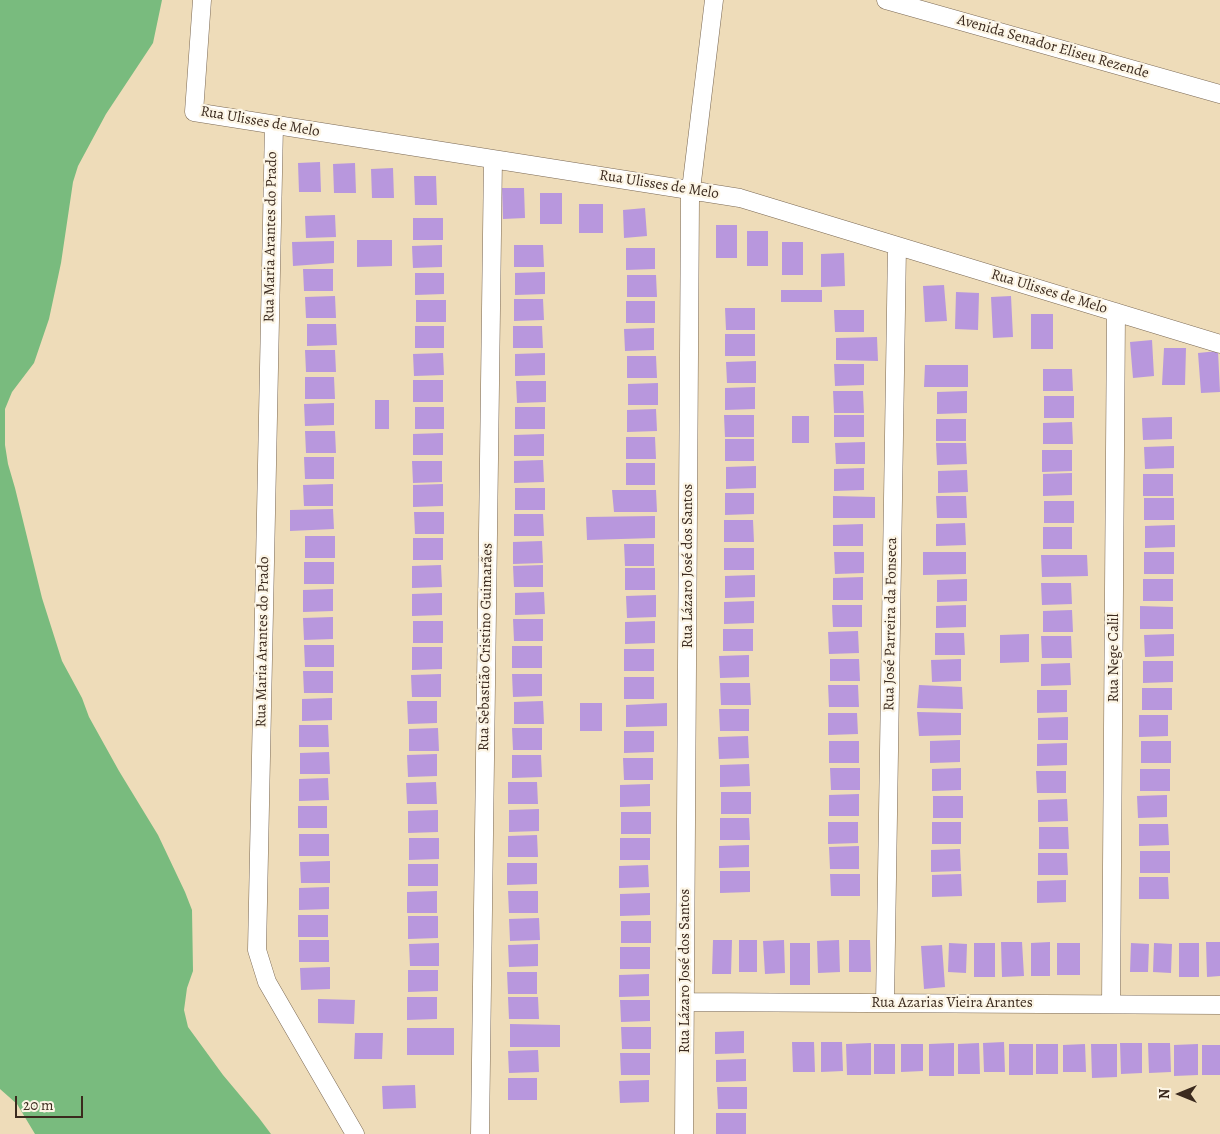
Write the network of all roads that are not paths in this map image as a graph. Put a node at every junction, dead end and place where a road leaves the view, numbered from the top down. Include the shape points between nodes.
1 (202, 0) edge
2 (714, 0) edge
3 (886, 0) edge
4 (1220, 94) edge
5 (274, 125) junction
6 (493, 159) junction
7 (691, 190) junction
8 (897, 246) junction
9 (1116, 312) junction
10 (1220, 344) edge
11 (685, 1002) junction
12 (885, 1003) junction
13 (1111, 1004) junction
14 (1220, 1005) edge
15 (355, 1134) edge
16 (480, 1134) edge
17 (684, 1134) edge

1 - 5 street, Rua Ulisses de Melo via 194,112
2 - 7 street, Rua Lázaro José dos Santos
3 - 4 street, Avenida Senador Eliseu Rezende
5 - 6 street, Rua Ulisses de Melo
5 - 15 street, Rua Maria Arantes do Prado via 257,950 267,982
6 - 7 street, Rua Ulisses de Melo
6 - 16 street, Rua Sebastião Cristino Guimarães
7 - 8 street, Rua Ulisses de Melo via 740,198
7 - 11 street, Rua Lázaro José dos Santos
8 - 9 street, Rua Ulisses de Melo
8 - 12 street, Rua José Parreira da Fonseca
9 - 10 street, Rua Ulisses de Melo
9 - 13 street, Rua Nege Calil
11 - 12 street, Rua Azarias Vieira Arantes
11 - 17 street, Rua Lázaro José dos Santos
12 - 13 street, Rua Azarias Vieira Arantes
13 - 14 street, Rua Azarias Vieira Arantes

